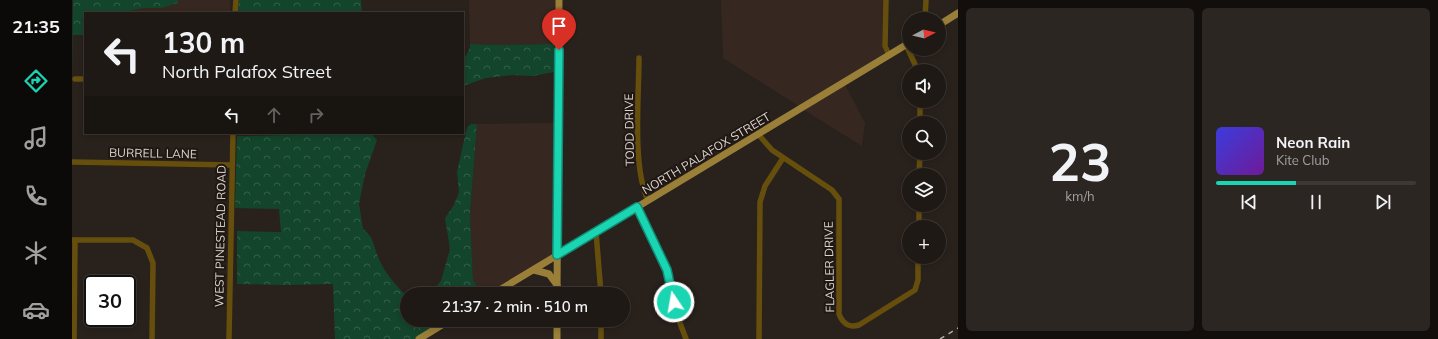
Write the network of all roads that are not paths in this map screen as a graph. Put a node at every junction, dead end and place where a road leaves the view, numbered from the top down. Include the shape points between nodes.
1 (236, 0) edge
2 (559, 0) edge
3 (886, 0) edge
4 (926, 0) edge
5 (235, 12) edge
6 (926, 12) edge
7 (958, 13) edge
8 (946, 21) edge
9 (902, 47) edge
10 (889, 55) junction
11 (639, 58) dead end
12 (75, 78) dead end
13 (84, 79) edge
14 (233, 134) edge
15 (758, 134) junction
16 (783, 158) junction
17 (73, 162) dead end
18 (232, 165) junction
19 (648, 200) junction
20 (637, 207) junction
21 (596, 232) junction
22 (74, 240) edge
23 (557, 255) junction
24 (918, 264) edge
25 (534, 270) junction
26 (557, 285) joint
27 (505, 287) edge
28 (600, 287) edge
29 (73, 318) edge
30 (439, 327) edge
31 (558, 327) edge
32 (601, 327) edge
33 (74, 339) edge
34 (152, 339) edge
35 (229, 339) edge
36 (419, 339) edge
37 (558, 339) edge
38 (601, 339) edge
39 (686, 339) edge
40 (759, 339) edge

1 - 5 street
2 - 23 main road
3 - 10 street via 886,46
4 - 6 street
7 - 8 main road
9 - 10 main road, NORTH PALAFOX STREET
10 - 15 main road, NORTH PALAFOX STREET
11 - 19 street, TODD DRIVE via 639,153 643,186
12 - 13 street
14 - 18 street, WEST PINESTEAD ROAD
15 - 16 street, FLAGLER DRIVE
15 - 19 main road, NORTH PALAFOX STREET
16 - 24 street, FLAGLER DRIVE via 832,190 838,200 840,314 847,325 859,325 911,293 918,280
16 - 40 street via 762,194
17 - 18 street, BURRELL LANE
18 - 35 street, WEST PINESTEAD ROAD
19 - 20 main road, NORTH PALAFOX STREET
20 - 21 main road, NORTH PALAFOX STREET
20 - 39 street via 667,270 677,315
21 - 23 main road, NORTH PALAFOX STREET
21 - 28 street
22 - 29 street
22 - 34 street via 133,240 143,244 150,251 154,263
23 - 25 main road, NORTH PALAFOX STREET
23 - 26 main road
25 - 26 main road via 549,274
25 - 27 main road, NORTH PALAFOX STREET
29 - 33 street
30 - 36 main road
31 - 37 main road
32 - 38 street

